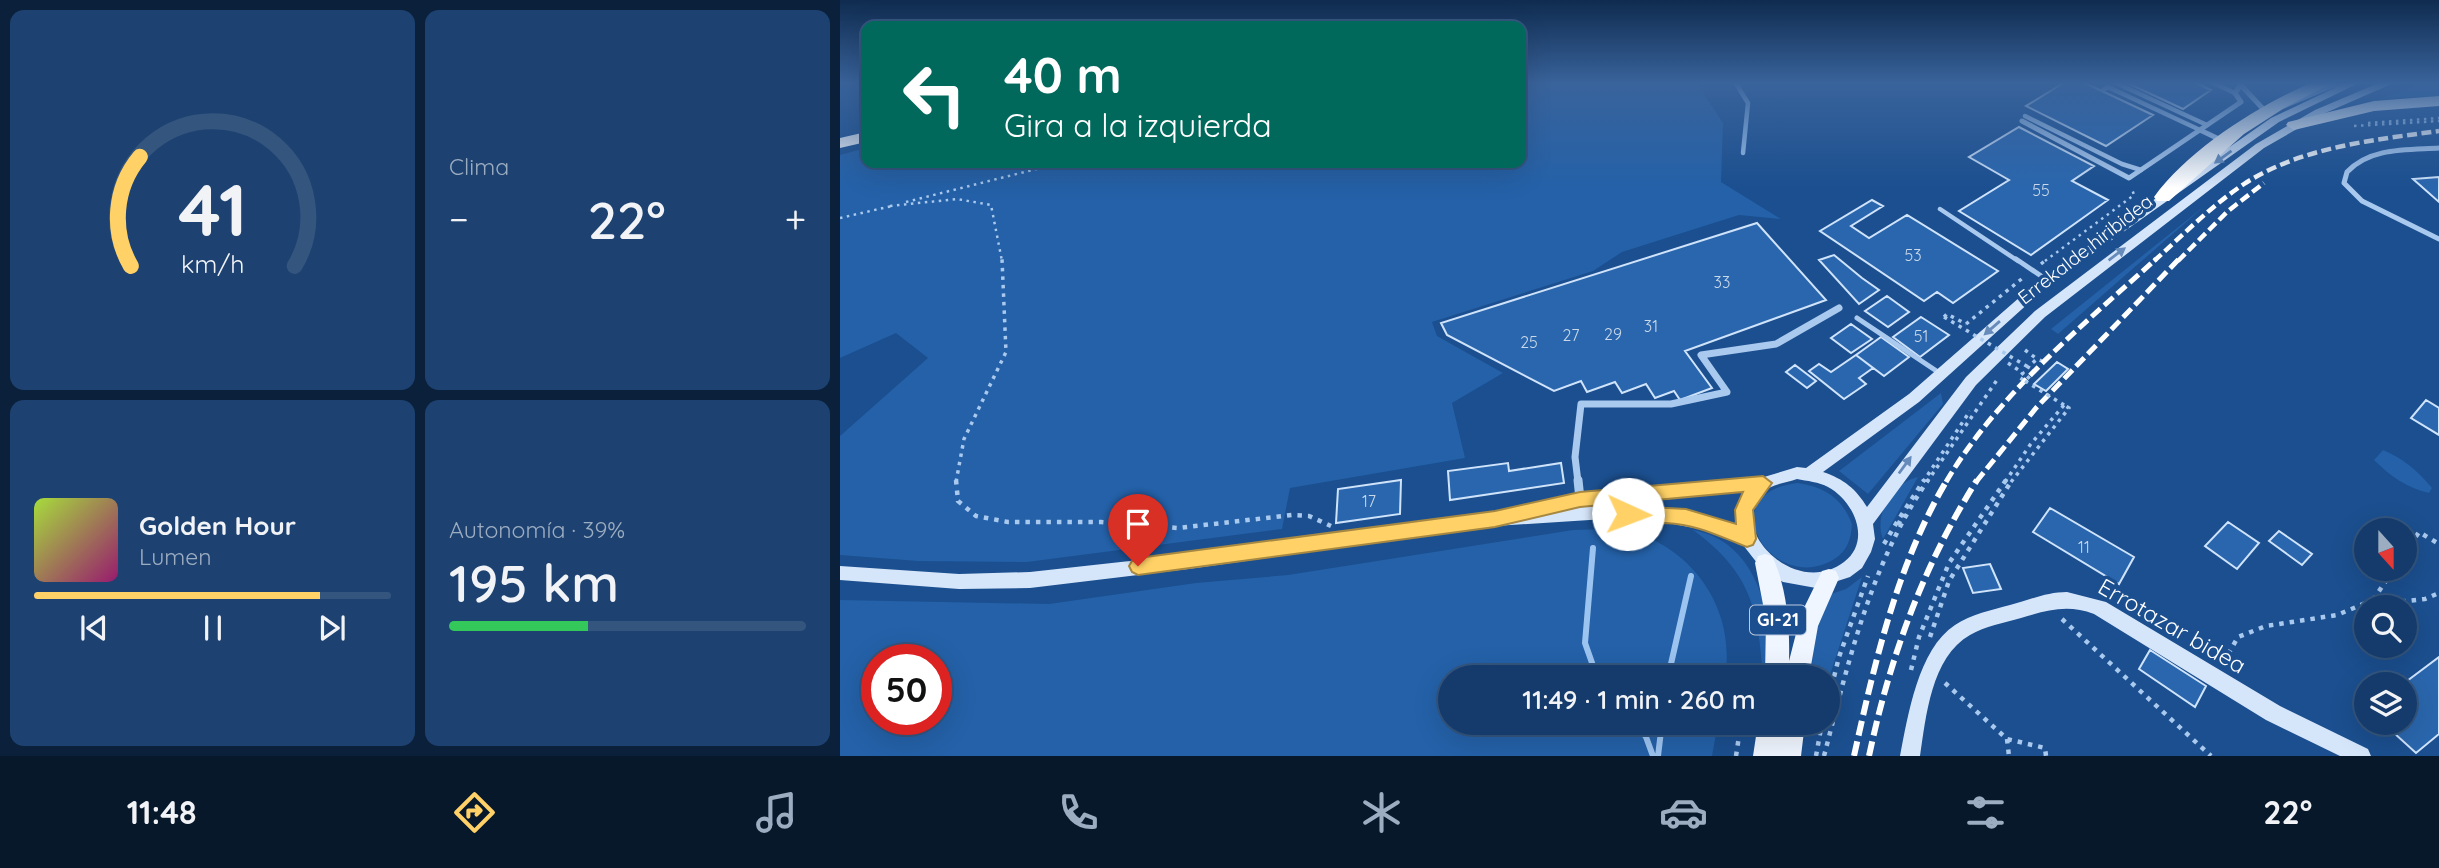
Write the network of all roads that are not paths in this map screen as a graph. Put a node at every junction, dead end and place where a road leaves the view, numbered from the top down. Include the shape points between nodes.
1 (2173, 117) edge
2 (2190, 117) edge
3 (2218, 117) edge
4 (2257, 117) edge
5 (2281, 117) edge
6 (2310, 117) edge
7 (2327, 117) edge
8 (2024, 119) joint
9 (2207, 125) junction
10 (2294, 125) junction
11 (861, 126) edge
12 (2200, 130) junction
13 (840, 131) edge
14 (861, 138) edge
15 (2221, 140) junction
16 (840, 143) edge
17 (2439, 148) edge
18 (2141, 170) junction
19 (2162, 197) junction
20 (1940, 209) dead end
21 (2439, 239) edge
22 (2048, 280) junction
23 (1839, 308) dead end
24 (1857, 318) dead end
25 (1941, 374) junction
26 (1808, 475) junction
27 (1763, 483) junction
28 (1580, 499) junction
29 (1495, 519) junction
30 (1866, 521) junction
31 (1747, 539) junction
32 (1765, 563) junction
33 (840, 573) edge
34 (1829, 578) junction
35 (1778, 665) edge
36 (1799, 665) edge
37 (1768, 735) edge
38 (1792, 735) edge
39 (1765, 756) edge
40 (1789, 756) edge
41 (1910, 756) edge
42 (2361, 756) edge

1 - 12 lane
2 - 9 lane
3 - 9 street
4 - 15 highway
5 -> 19 main road, Errekalde hiribidea
6 - 10 main road, Errekalde hiribidea
7 - 10 highway
8 - 18 lane
8 - 18 street via 2129,178
9 - 12 street
30 -> 10 main road, Errekalde hiribidea via 1955,401 2082,280
11 - 13 highway
12 - 15 street
12 - 18 street
14 - 16 highway
15 - 19 highway
17 - 21 street via 2369,157 2348,166 2344,174 2344,183 2361,201
19 - 22 main road, Errekalde hiribidea
20 - 22 lane
22 -> 25 main road, Errekalde hiribidea
23 - 28 street via 1776,344 1701,355 1727,392 1671,404 1581,404 1575,457
24 - 25 lane
25 - 26 main road, Errekalde hiribidea via 1868,434
26 - 27 main road via 1779,476
26 - 30 main road via 1835,483 1850,495
27 - 28 main road
27 - 31 main road via 1744,510
28 - 29 main road
29 - 31 main road via 1653,514 1715,524
29 - 33 main road via 1028,580 946,581
30 - 34 main road via 1866,543 1856,562
31 - 32 main road
32 - 34 main road via 1794,578
32 - 35 main road, GI-21 via 1778,618
34 - 36 main road, GI-21 via 1812,605
37 - 39 main road
38 - 40 main road
41 - 42 main road, Errotazar bidea via 1916,718 1934,664 1954,635 2061,597 2100,608 2273,713

